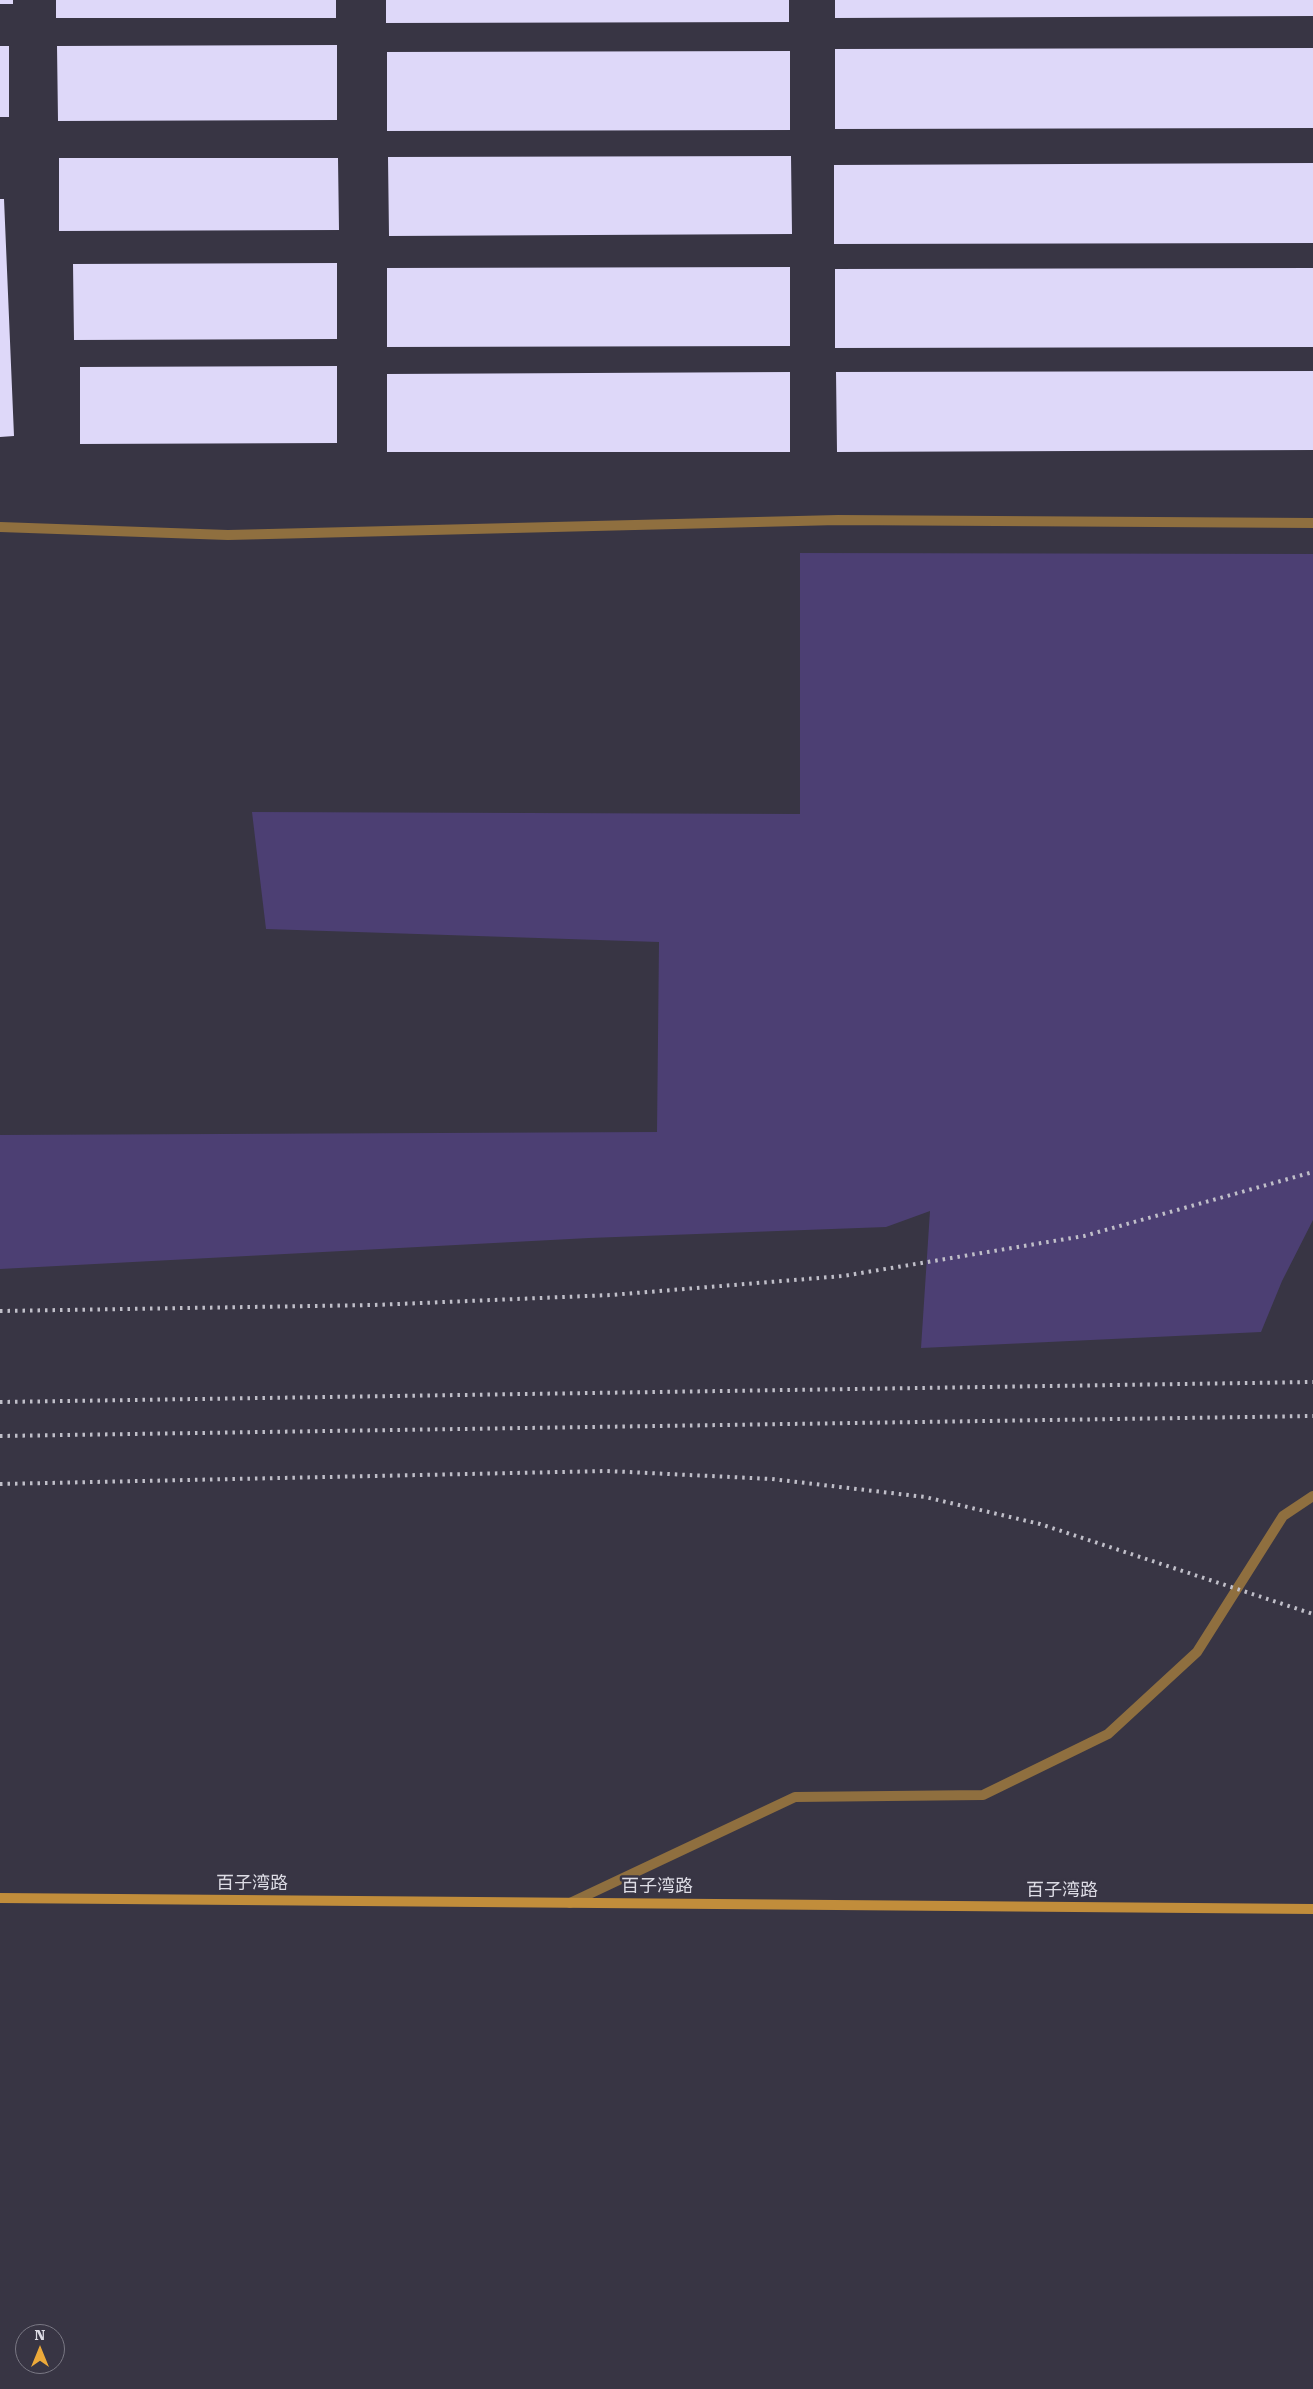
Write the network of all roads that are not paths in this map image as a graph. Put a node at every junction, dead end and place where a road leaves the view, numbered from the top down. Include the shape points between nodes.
1 (1313, 524) edge
2 (0, 527) edge
3 (1313, 1496) edge
4 (0, 1898) edge
5 (570, 1903) junction
6 (1313, 1909) edge

1 - 2 street via 838,520 228,535
3 - 5 street via 1283,1516 1197,1652 1108,1734 983,1795 795,1798
4 - 5 street, 百子湾路
5 - 6 street, 百子湾路

